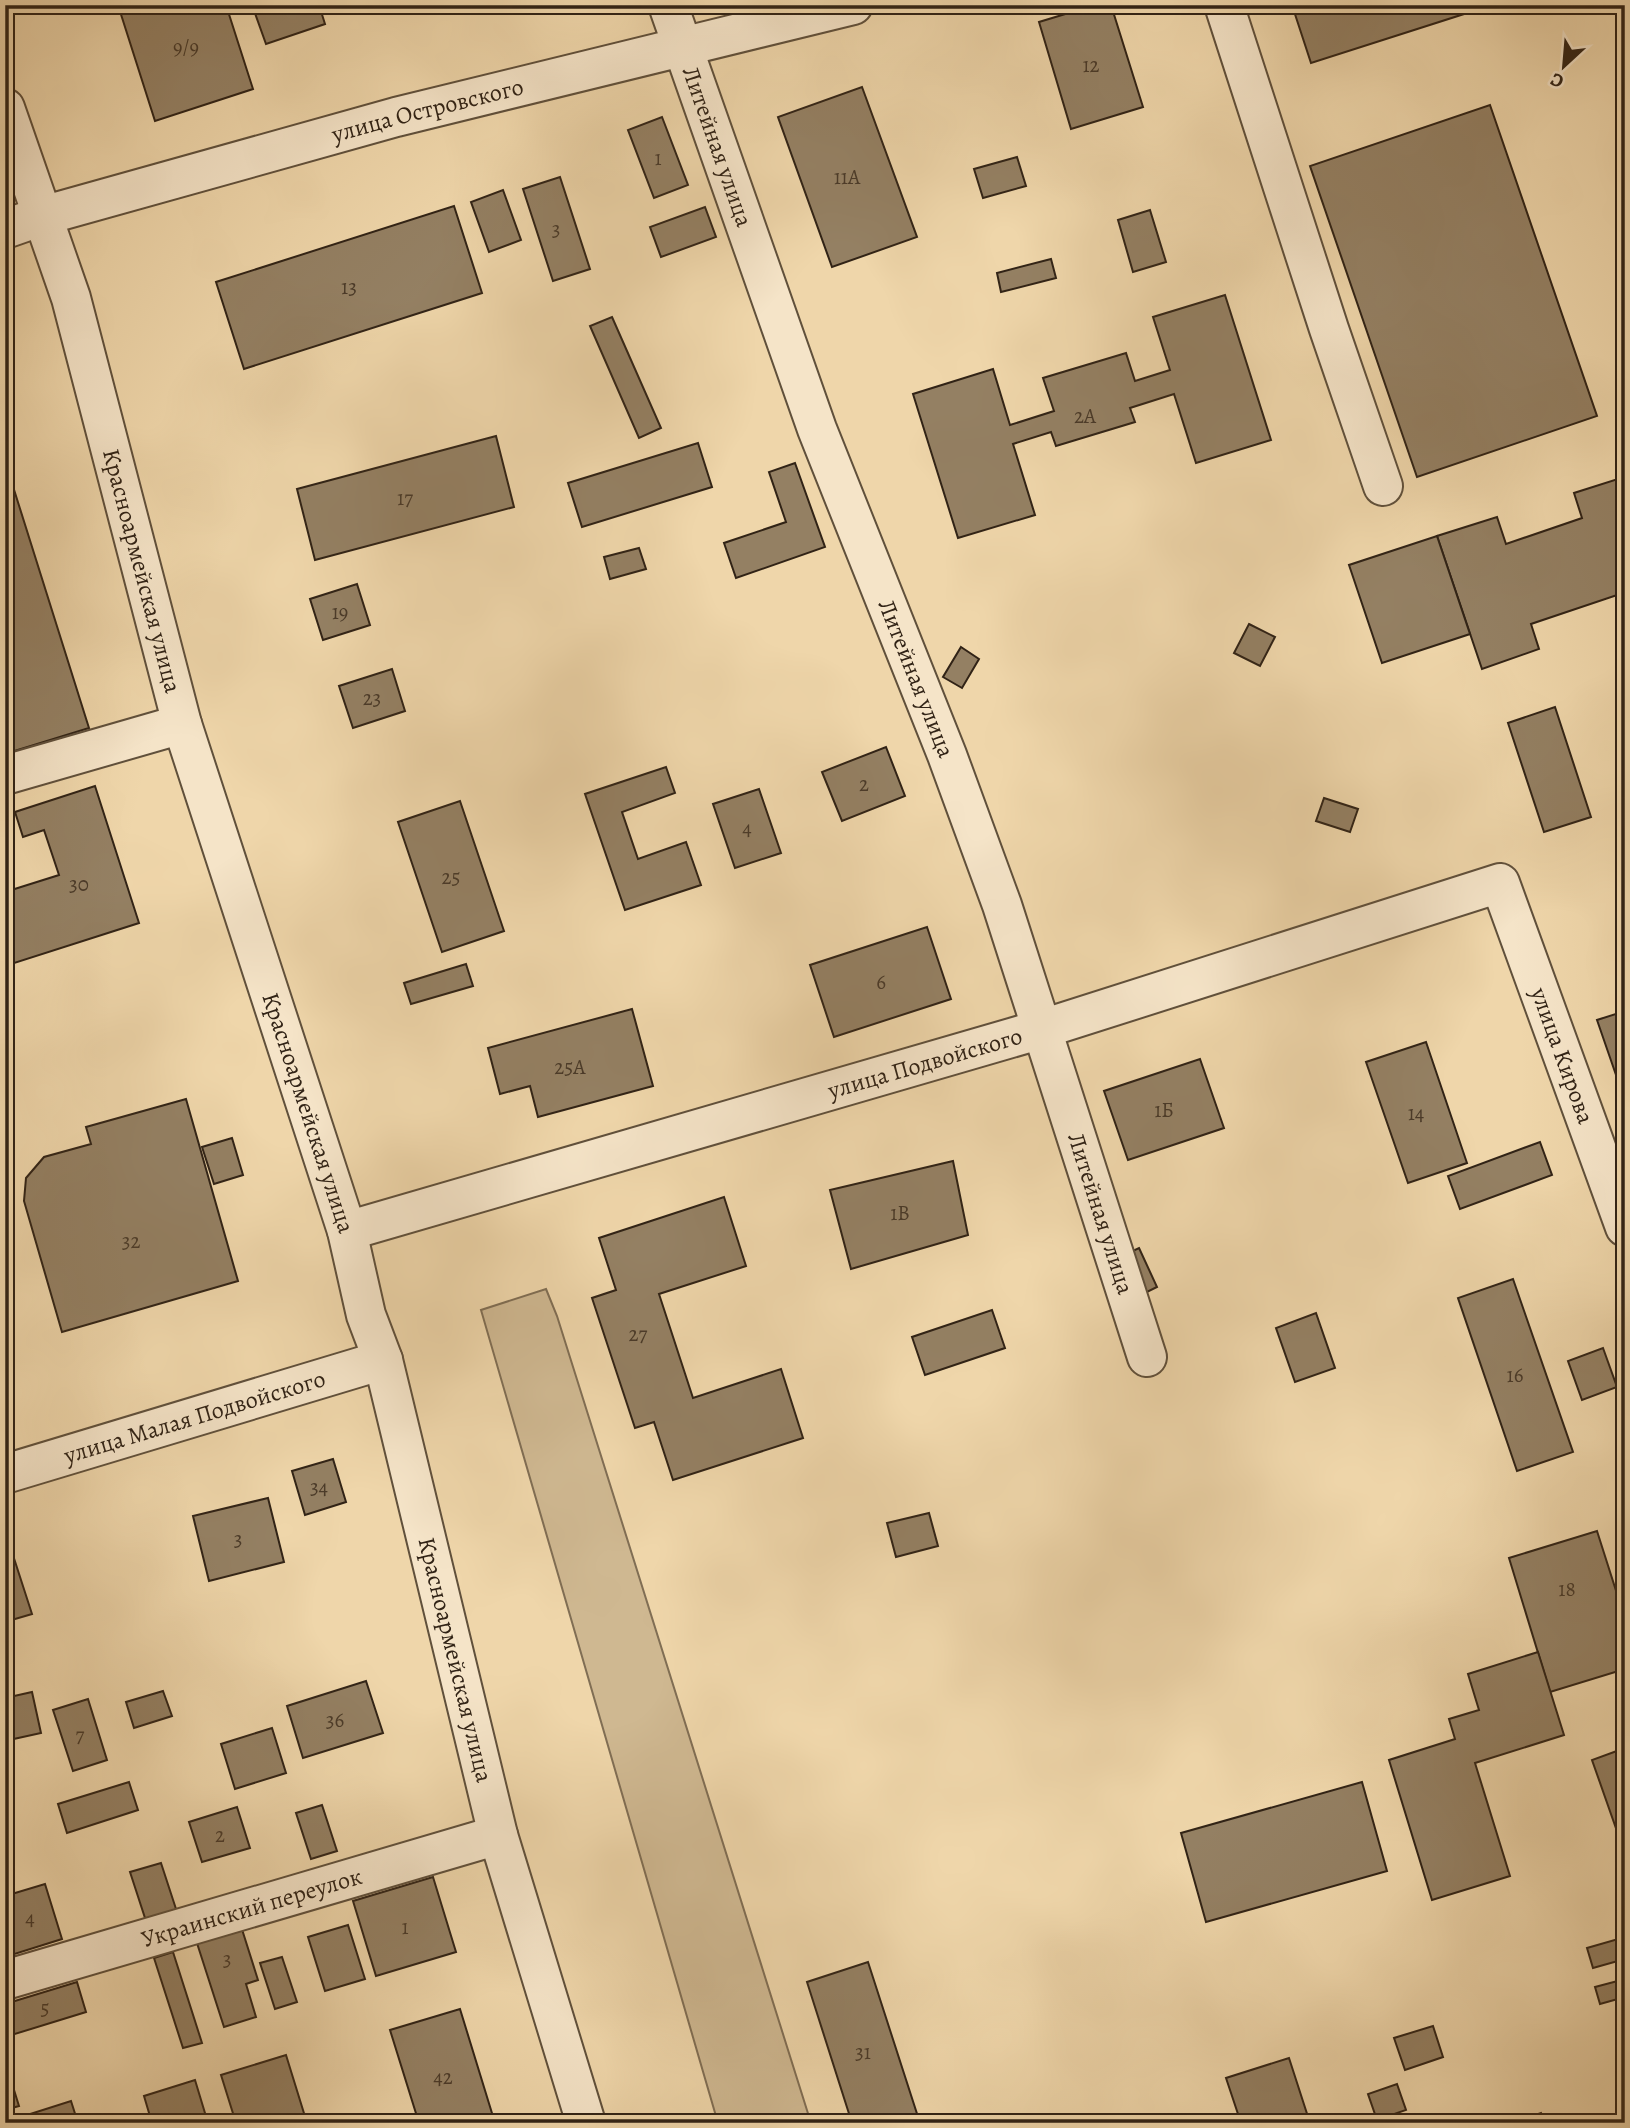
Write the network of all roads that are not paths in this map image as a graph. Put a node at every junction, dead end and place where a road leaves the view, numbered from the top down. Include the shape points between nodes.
1 (668, 5) edge
2 (853, 5) edge
3 (1224, 5) edge
4 (684, 47) junction
5 (5, 108) edge
6 (42, 216) junction
7 (5, 229) edge
8 (1383, 486) dead end
9 (182, 724) junction
10 (5, 775) edge
11 (1500, 883) joint
12 (1042, 1029) junction
13 (1625, 1227) edge
14 (347, 1230) junction
15 (1147, 1357) dead end
16 (383, 1360) junction
17 (5, 1474) edge
18 (498, 1835) junction
19 (5, 1980) edge
20 (586, 2123) edge

1 - 4 street, Литейная улица
2 - 4 street, улица Островского
3 - 8 street
4 - 6 street, улица Островского via 396,117
4 - 12 street, Литейная улица via 817,429 947,755
5 - 6 street, Красноармейская улица
6 - 7 street, улица Островского
6 - 9 street, Красноармейская улица via 71,298
9 - 10 street
9 - 14 street, Красноармейская улица
11 - 12 street, улица Подвойского
11 - 13 street, улица Кирова
12 - 14 street, улица Подвойского
12 - 15 street, Литейная улица
14 - 16 street, Красноармейская улица via 366,1315
16 - 17 street, улица Малая Подвойского
16 - 18 street, Красноармейская улица
18 - 19 street, Украинский переулок
18 - 20 street, Красноармейская улица

